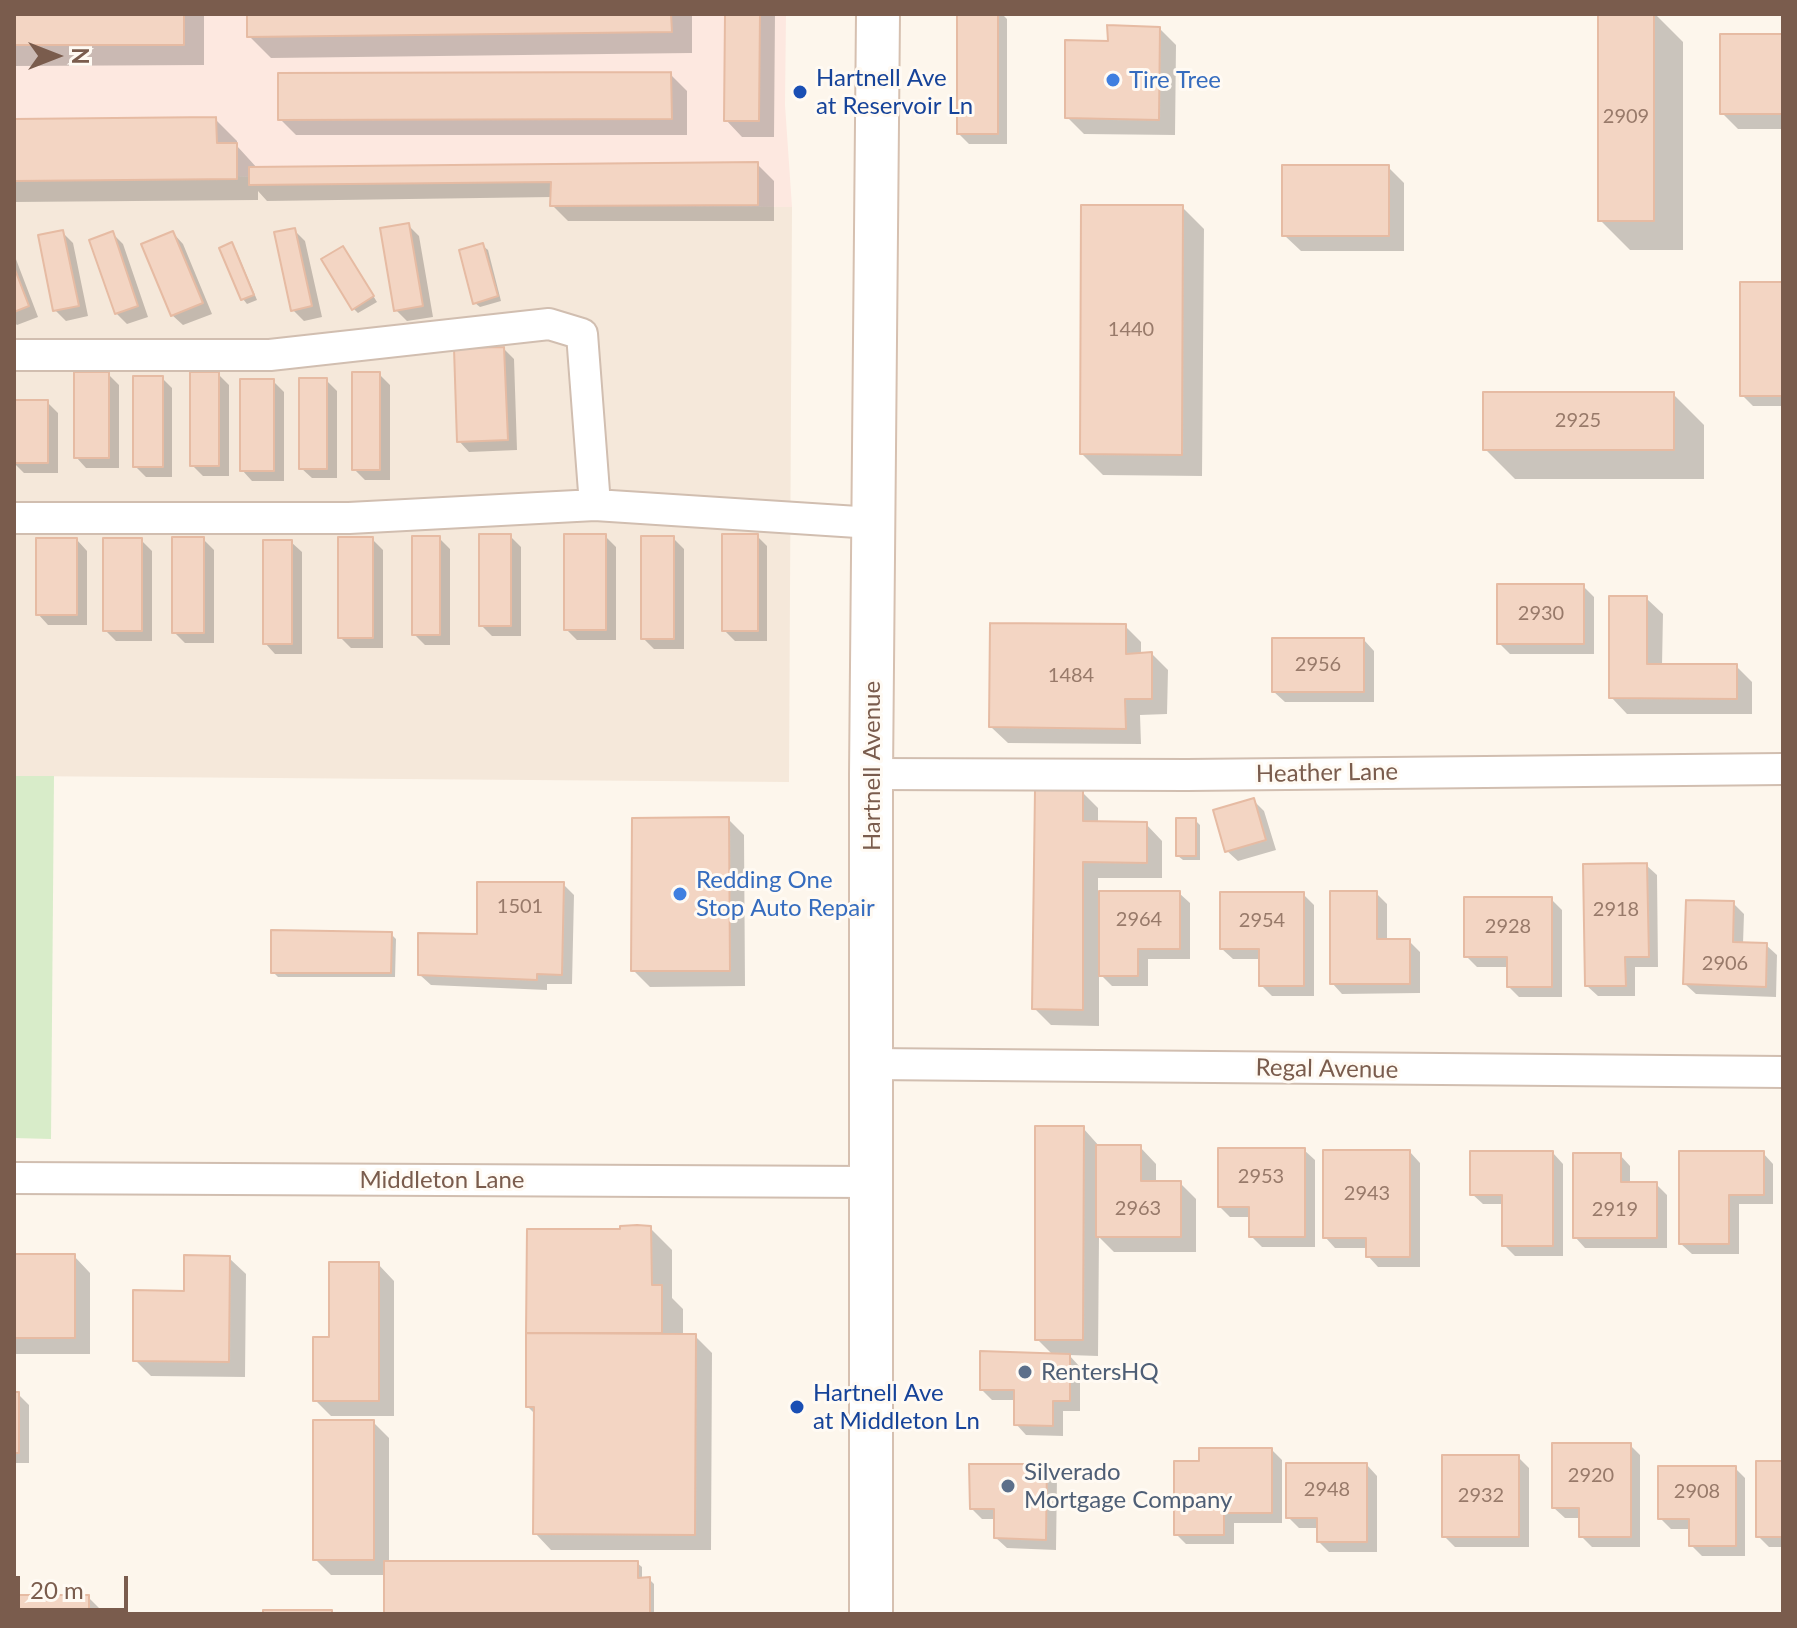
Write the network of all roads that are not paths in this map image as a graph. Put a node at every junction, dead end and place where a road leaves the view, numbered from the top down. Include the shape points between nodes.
1 (878, 14) edge
2 (14, 355) edge
3 (595, 505) junction
4 (14, 518) edge
5 (873, 523) junction
6 (1783, 769) edge
7 (871, 774) junction
8 (871, 1064) junction
9 (1783, 1072) edge
10 (14, 1178) edge
11 (870, 1182) junction
12 (871, 1614) edge

1 - 5 main road, Hartnell Avenue
2 - 3 street via 270,355 549,324 582,334
3 - 4 street via 349,518
3 - 5 street
5 - 7 main road, Hartnell Avenue
6 - 7 street, Heather Lane
7 - 8 main road, Hartnell Avenue
8 - 9 street, Regal Avenue
8 - 11 main road, Hartnell Avenue
10 - 11 street, Middleton Lane
11 - 12 main road, Hartnell Avenue

